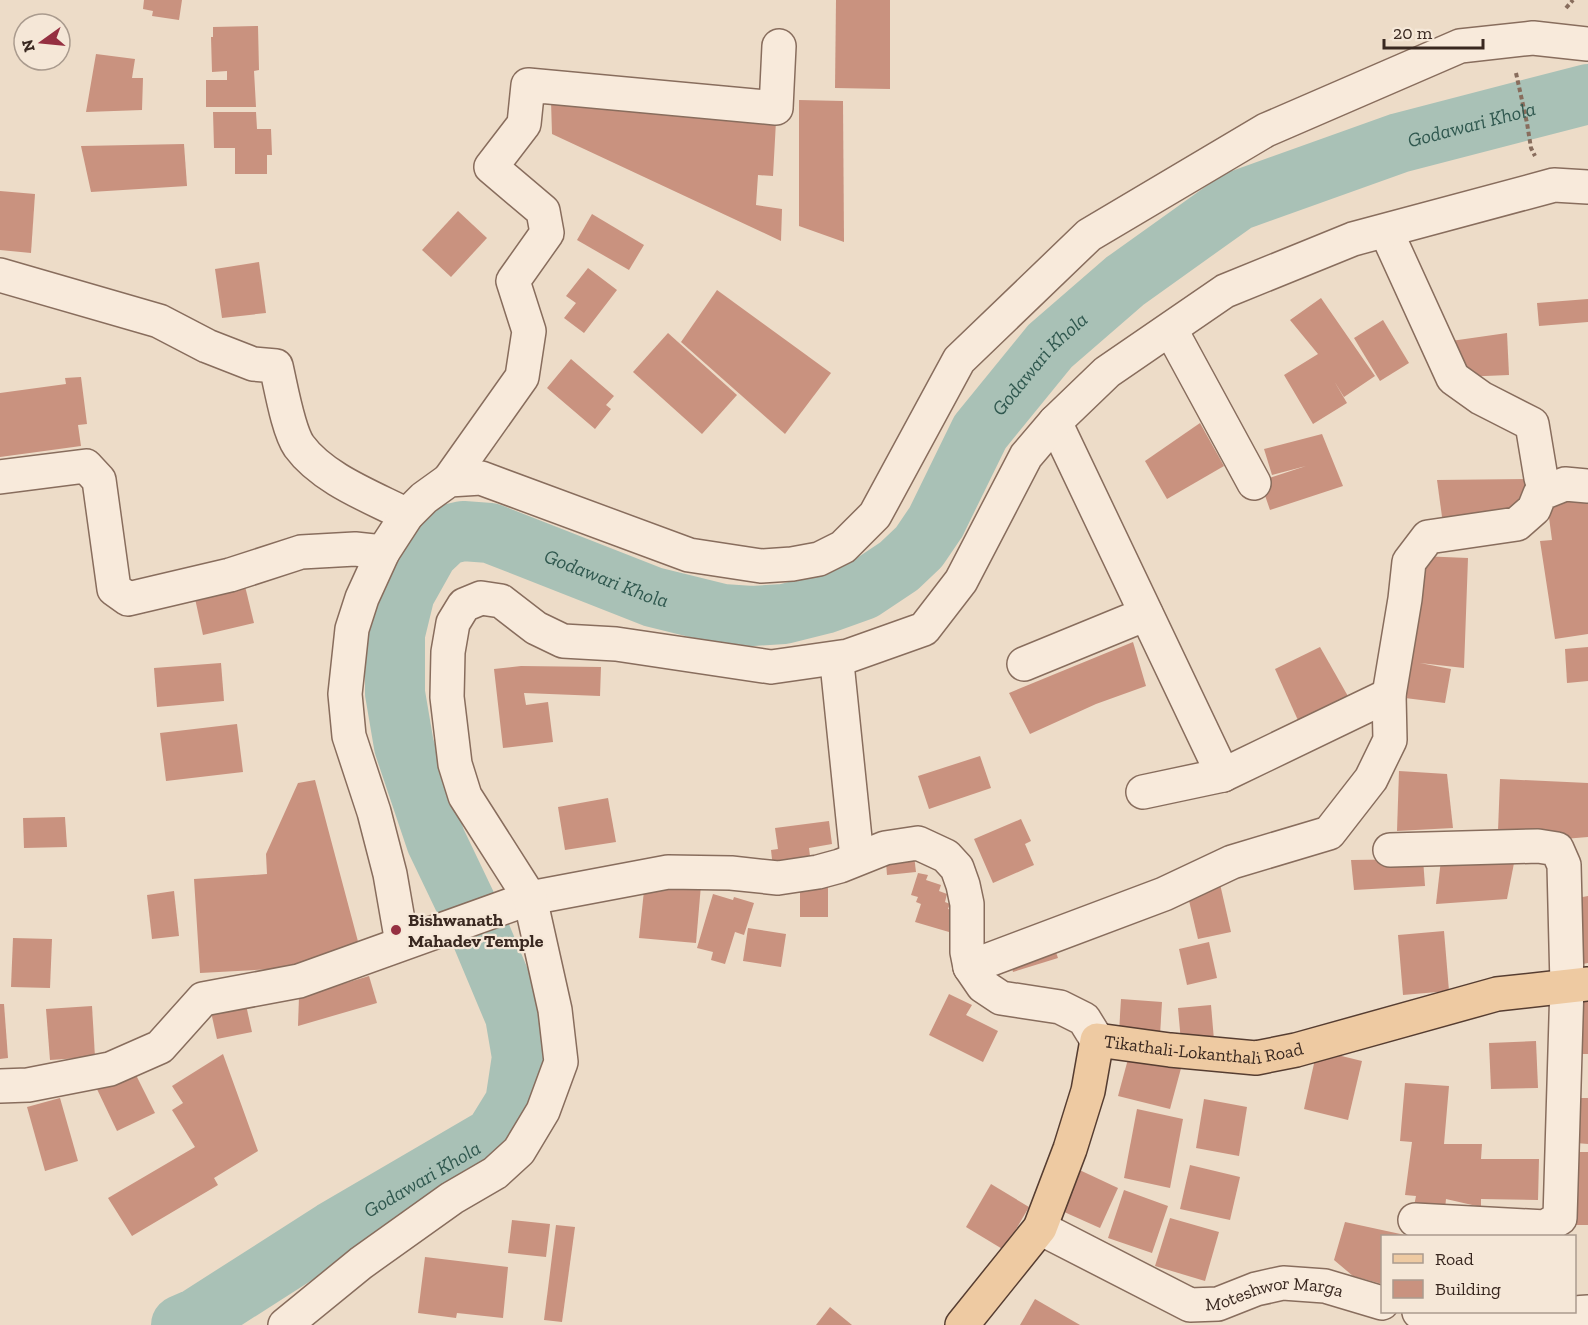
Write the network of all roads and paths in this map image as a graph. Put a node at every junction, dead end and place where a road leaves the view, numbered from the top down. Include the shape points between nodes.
1 (1588, 44) edge
2 (779, 46) dead end
3 (1515, 70) dead end
4 (1527, 123) dead end
5 (1588, 187) edge
6 (1391, 242) dead end
7 (0, 275) edge
8 (1173, 334) dead end
9 (1055, 422) junction
10 (0, 477) edge
11 (1541, 477) dead end
12 (449, 480) junction
13 (1254, 483) dead end
14 (1588, 486) edge
15 (407, 515) junction
16 (383, 552) junction
17 (1146, 614) junction
18 (1024, 664) dead end
19 (838, 673) dead end
20 (1389, 695) junction
21 (1223, 775) junction
22 (1143, 792) dead end
23 (1390, 850) dead end
24 (857, 858) junction
25 (517, 902) junction
26 (413, 939) junction
27 (970, 967) junction
28 (1577, 985) edge
29 (1096, 1040) junction
30 (0, 1086) edge
31 (1415, 1220) dead end
32 (1040, 1228) junction
33 (1381, 1302) edge
34 (1427, 1313) edge
35 (1564, 1313) edge
36 (285, 1325) edge
37 (962, 1325) edge

1 - 12 street via 1533,38 1460,46 1266,130 1089,235 959,360 874,515 843,547 819,560 761,566 689,555 482,478
2 - 12 street via 776,108 528,84 524,124 491,167 543,211 547,233 513,281 529,331 522,376
3 - 4 path
5 - 9 street via 1554,185 1353,239 1225,291 1107,372
6 - 11 street via 1453,378 1488,402 1532,424
7 - 15 street via 159,321 207,346 254,364 276,366 298,444 332,476
8 - 13 street
9 - 17 street
9 - 25 street via 1026,456 961,581 924,629 848,656 771,667 616,644 563,641 536,628 501,601 481,598 464,605 453,623 448,652 447,697 455,765 465,796
10 - 16 street via 86,466 99,480 114,589 128,599 230,575 302,552
12 - 15 street
14 - 20 street via 1565,484 1540,494 1534,509 1517,524 1428,537 1409,562
15 - 16 street
16 - 26 street via 352,629 345,694 349,736
17 - 18 street
17 - 21 street
19 - 24 street
20 - 21 street
20 - 27 street via 1390,740 1371,779 1329,833 1232,862 1164,894
21 - 22 street
23 - 28 street via 1538,846 1557,849 1564,865
24 - 25 street via 818,872 778,878 668,872
24 - 27 street via 885,848 918,843 946,856 957,868 963,885
25 - 26 street
25 - 36 street via 555,1010 561,1062 543,1111 519,1151 495,1173 452,1198 362,1263
26 - 30 street via 299,981 203,999 160,1047 110,1069 28,1085
27 - 29 street via 983,986 1001,998 1060,1007 1084,1019
28 - 29 main road, Tikathali-Lokanthali Road via 1497,994 1256,1058
28 - 31 street via 1560,1218 1545,1227
29 - 32 main road, Tikathali-Lokanthali Road via 1084,1103
32 - 33 street, Moteshwor Marga via 1190,1305 1218,1304 1283,1283 1325,1286
32 - 37 main road, Tikathali-Lokanthali Road
34 - 35 street via 1514,1321

